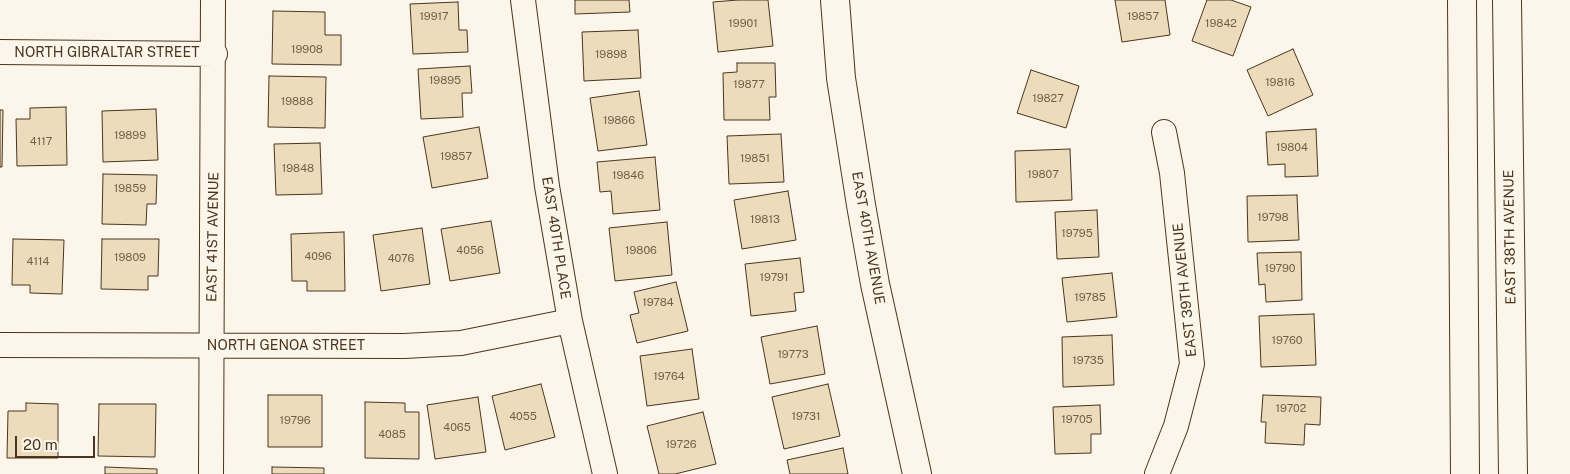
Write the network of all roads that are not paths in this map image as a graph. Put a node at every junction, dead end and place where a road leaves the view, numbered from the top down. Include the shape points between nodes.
1 (213, 0) edge
2 (523, 0) edge
3 (835, 0) edge
4 (1462, 0) edge
5 (1507, 0) edge
6 (0, 52) edge
7 (215, 54) junction
8 (1164, 132) dead end
9 (570, 321) junction
10 (0, 345) edge
11 (212, 346) junction
12 (210, 474) edge
13 (604, 474) edge
14 (917, 474) edge
15 (1157, 474) edge
16 (1465, 474) edge
17 (1513, 474) edge

1 - 7 street, EAST 41ST AVENUE
2 - 9 street, EAST 40TH PLACE via 547,186
3 - 14 main road, EAST 40TH AVENUE via 842,78 862,214
4 - 16 main road
5 - 17 main road, EAST 38TH AVENUE
6 - 7 street, NORTH GIBRALTAR STREET
7 - 11 street, EAST 41ST AVENUE
8 - 15 street, EAST 39TH AVENUE via 1172,174 1192,364 1176,426
9 - 11 street, NORTH GENOA STREET via 461,343
9 - 13 street, EAST 40TH PLACE
10 - 11 street, NORTH GENOA STREET
11 - 12 street, EAST 41ST AVENUE

